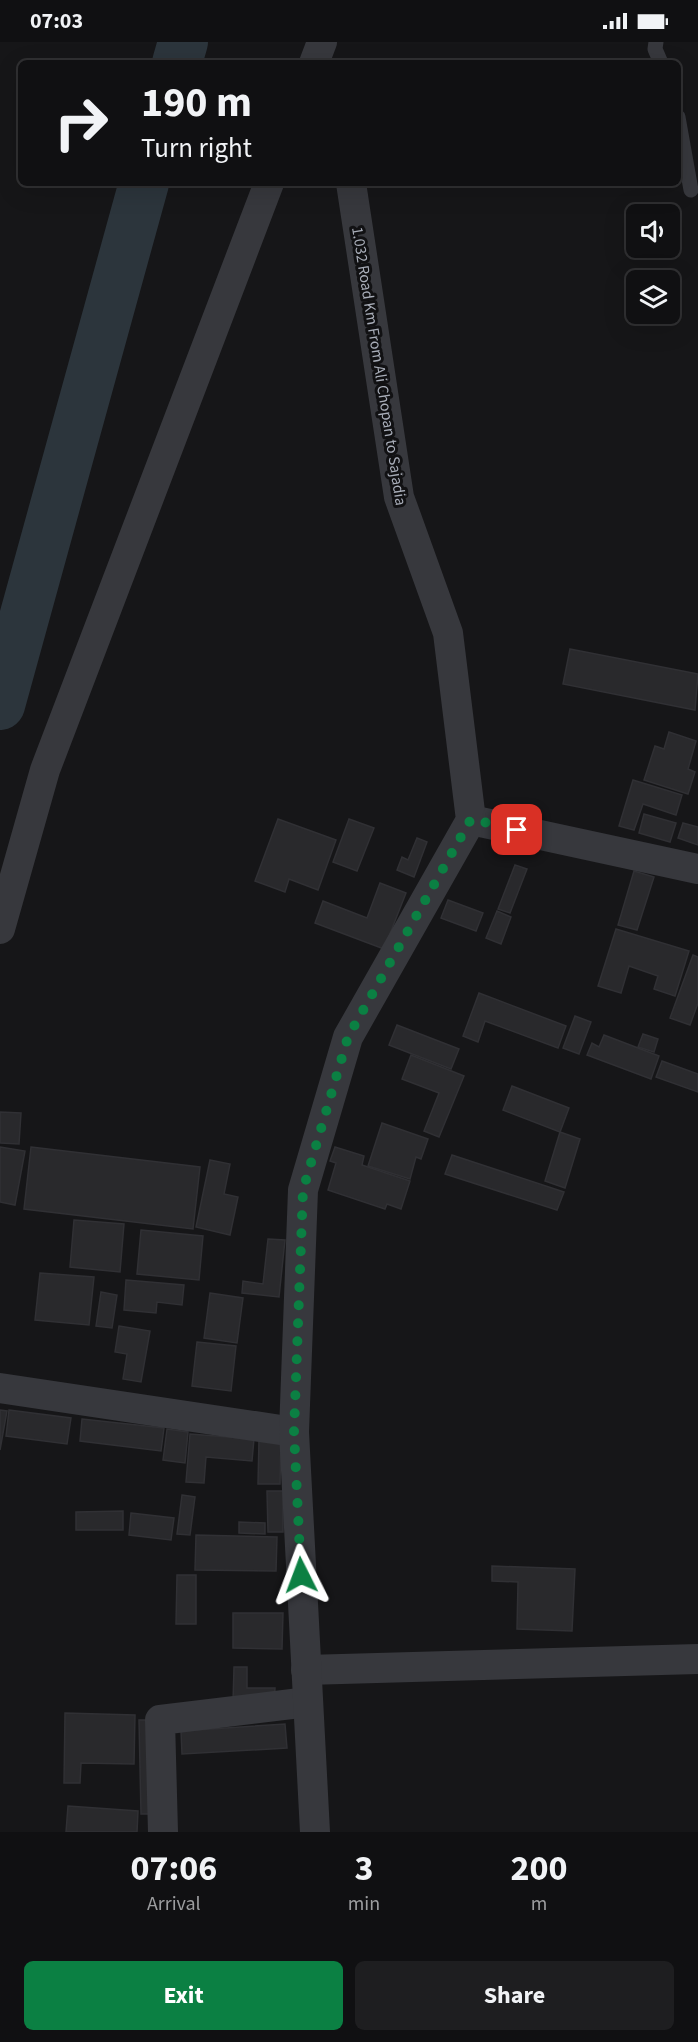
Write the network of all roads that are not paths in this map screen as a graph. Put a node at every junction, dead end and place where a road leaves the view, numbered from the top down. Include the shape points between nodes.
1 (322, 42) edge
2 (329, 42) edge
3 (656, 42) edge
4 (315, 60) edge
5 (332, 60) edge
6 (660, 60) edge
7 (681, 134) edge
8 (268, 186) edge
9 (351, 186) edge
10 (691, 190) dead end
11 (471, 819) junction
12 (698, 869) edge
13 (0, 929) edge
14 (0, 1388) edge
15 (294, 1432) junction
16 (698, 1659) edge
17 (306, 1670) junction
18 (308, 1702) junction
19 (163, 1832) edge
20 (315, 1832) edge

1 - 4 street
2 - 5 street
3 - 6 lane
7 - 10 lane
8 - 13 street via 45,770
9 - 11 street, 1.032 Road Km From Ali Chopan to Sajadia via 399,497 448,633
11 - 12 street
11 - 15 street via 348,1037 306,1179
14 - 15 street
15 - 17 street
16 - 17 street
17 - 18 street
18 - 19 street via 159,1720
18 - 20 street

